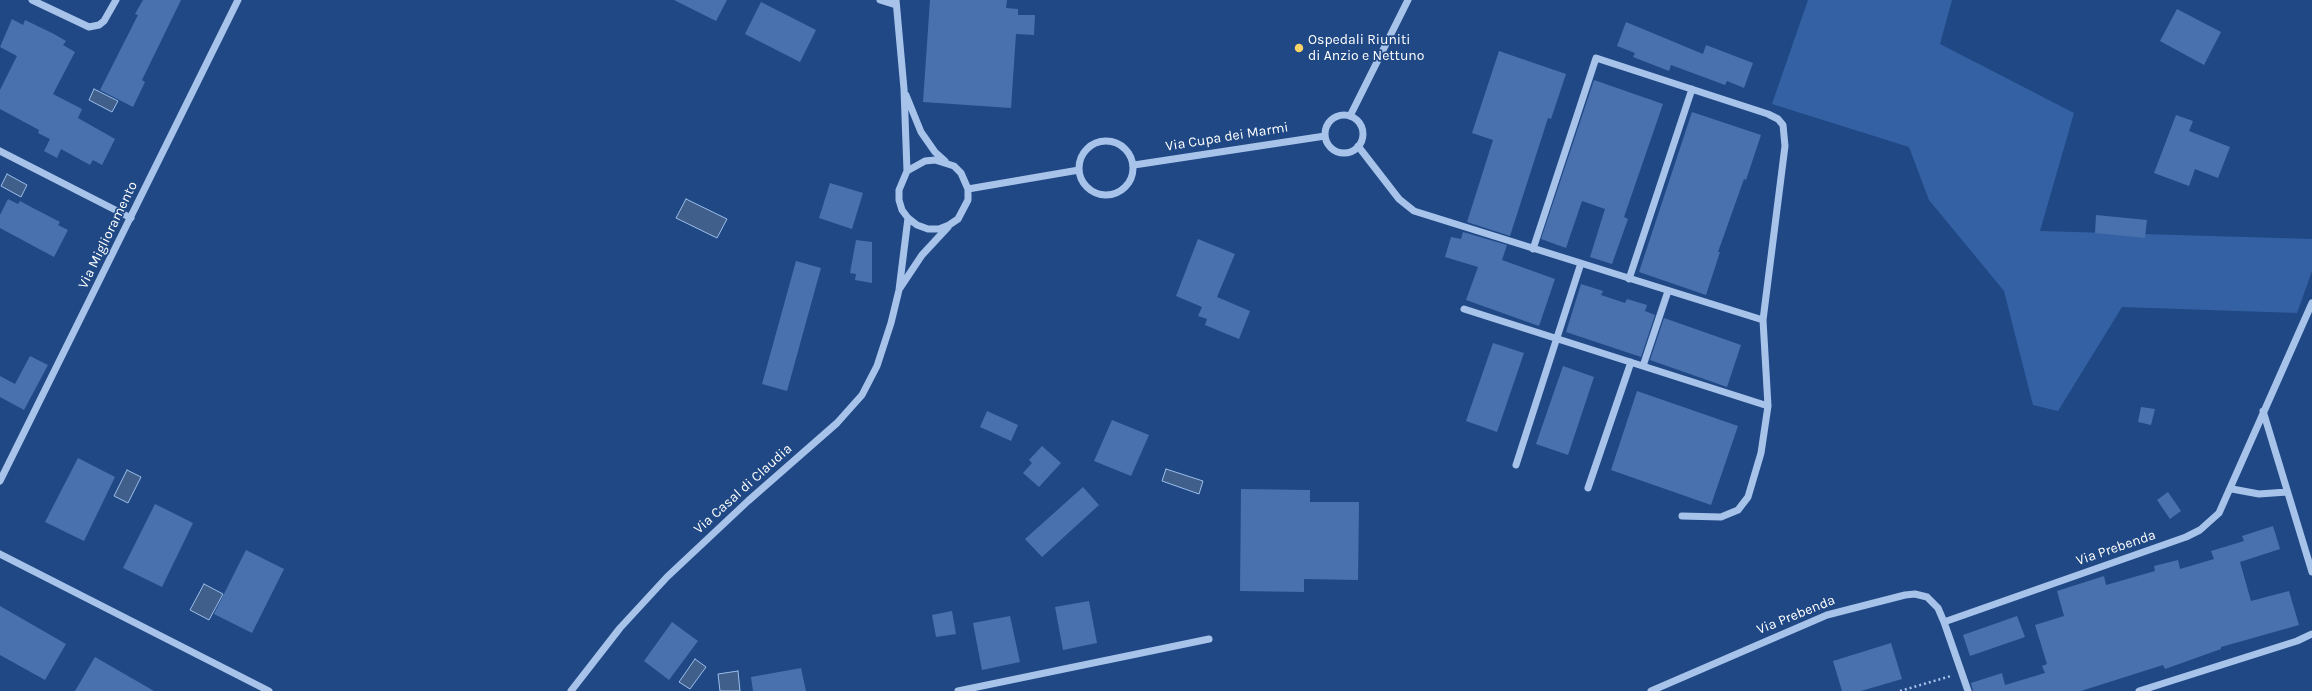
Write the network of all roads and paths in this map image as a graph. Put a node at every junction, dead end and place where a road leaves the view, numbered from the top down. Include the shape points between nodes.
1 (32, 0) edge
2 (116, 0) edge
3 (238, 0) edge
4 (880, 0) edge
5 (1408, 0) edge
6 (896, 2) edge
7 (904, 89) junction
8 (1692, 89) junction
9 (1350, 116) junction
10 (1325, 136) junction
11 (1358, 146) junction
12 (0, 151) edge
13 (946, 162) junction
14 (1134, 165) junction
15 (1079, 170) junction
16 (907, 171) junction
17 (968, 189) junction
18 (131, 218) junction
19 (908, 218) junction
20 (949, 225) junction
21 (1533, 249) junction
22 (1580, 263) junction
23 (1629, 279) junction
24 (899, 290) junction
25 (1668, 291) junction
26 (2312, 303) edge
27 (1464, 309) dead end
28 (1763, 320) junction
29 (1556, 338) junction
30 (1631, 362) junction
31 (1643, 366) junction
32 (1768, 406) junction
33 (2263, 411) junction
34 (1516, 465) dead end
35 (0, 482) edge
36 (1588, 488) dead end
37 (2232, 489) junction
38 (2288, 492) junction
39 (1682, 516) dead end
40 (0, 554) edge
41 (2312, 572) edge
42 (1944, 622) junction
43 (2312, 634) edge
44 (1209, 639) dead end
45 (1962, 673) junction
46 (269, 691) edge
47 (571, 691) edge
48 (958, 691) edge
49 (1651, 691) edge
50 (1900, 691) edge
51 (1968, 691) edge
52 (2139, 691) edge

1 - 2 street via 89,27 104,21
3 - 18 street, Via Miglioramento
4 - 6 street
5 - 9 street
6 - 7 street, Via Casal di Claudia
7 - 13 street, Via Casal di Claudia via 924,136
7 - 16 street, Via Casal di Claudia
8 - 21 street via 1596,58
8 - 23 street
8 - 28 street via 1772,116 1783,125 1785,131
9 - 10 street via 1332,119
9 - 11 street via 1362,129
10 - 11 street via 1330,147 1341,152
10 - 14 street, Via Cupa dei Marmi
11 - 21 street via 1399,199 1414,211
12 - 18 street
13 - 16 street via 925,161
13 - 17 street, Via Casal di Claudia via 961,172
14 - 15 street via 1125,188 1109,195 1096,193 1086,186
14 - 15 street via 1127,149 1112,140 1103,140 1088,147 1079,162
15 - 17 street
16 - 19 street, Via Casal di Claudia via 899,190 902,210
17 - 20 street, Via Casal di Claudia via 968,200 964,210 958,219
18 - 35 street, Via Miglioramento
19 - 20 street via 928,229 939,229
19 - 24 street, Via Casal di Claudia
20 - 24 street, Via Casal di Claudia via 922,255
21 - 22 street
22 - 23 street
22 - 29 street
23 - 25 street
24 - 47 street, Via Casal di Claudia via 882,354 869,385 854,405 666,578 616,633
25 - 28 street
25 - 31 street
26 - 33 street, Via Prebenda
27 - 29 street
28 - 32 street
29 - 30 street
29 - 34 street
30 - 31 street
30 - 36 street
31 - 32 street
32 - 39 street via 1761,453 1748,497 1742,506 1726,516
33 - 37 street, Via Prebenda
33 - 38 street
37 - 38 street via 2258,494
37 - 42 street, Via Prebenda via 2219,513 2194,533
38 - 41 street
40 - 46 street
42 - 45 street, Via Prebenda
42 - 49 street, Via Prebenda via 1938,608 1927,597 1905,594 1827,615
43 - 52 street via 2297,642
44 - 48 street
45 - 50 path
45 - 51 street, Via Prebenda

